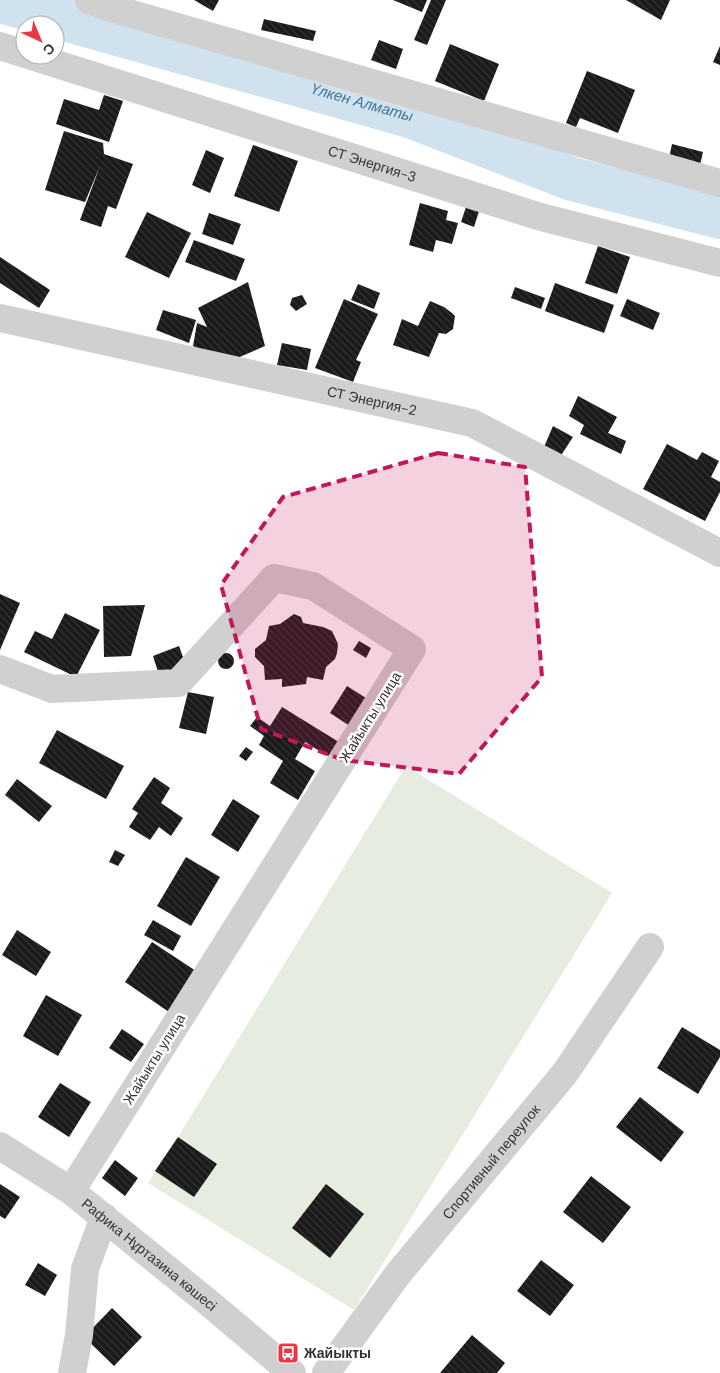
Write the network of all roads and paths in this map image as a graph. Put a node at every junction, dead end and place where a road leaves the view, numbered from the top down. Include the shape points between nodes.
1 (89, 0) edge
2 (0, 46) edge
3 (15, 51) edge
4 (58, 65) edge
5 (720, 183) edge
6 (720, 263) edge
7 (0, 318) edge
8 (720, 553) edge
9 (0, 669) edge
10 (650, 947) dead end
11 (0, 1146) edge
12 (71, 1191) junction
13 (104, 1217) junction
14 (72, 1373) edge
15 (292, 1373) edge
16 (326, 1373) edge

1 - 5 street
2 - 3 street, СТ Энергия-3
4 - 6 street, СТ Энергия-3 via 541,217
7 - 8 street, СТ Энергия-2 via 472,423
9 - 12 street, Жайыкты улица via 52,689 178,683 274,578 313,586 412,650
10 - 16 street, Спортивный переулок via 565,1073 398,1274
11 - 12 street, Рафика Нұртазина көшесі
12 - 13 street, Рафика Нұртазина көшесі
13 - 14 street via 84,1269 79,1335
13 - 15 street, Рафика Нұртазина көшесі

